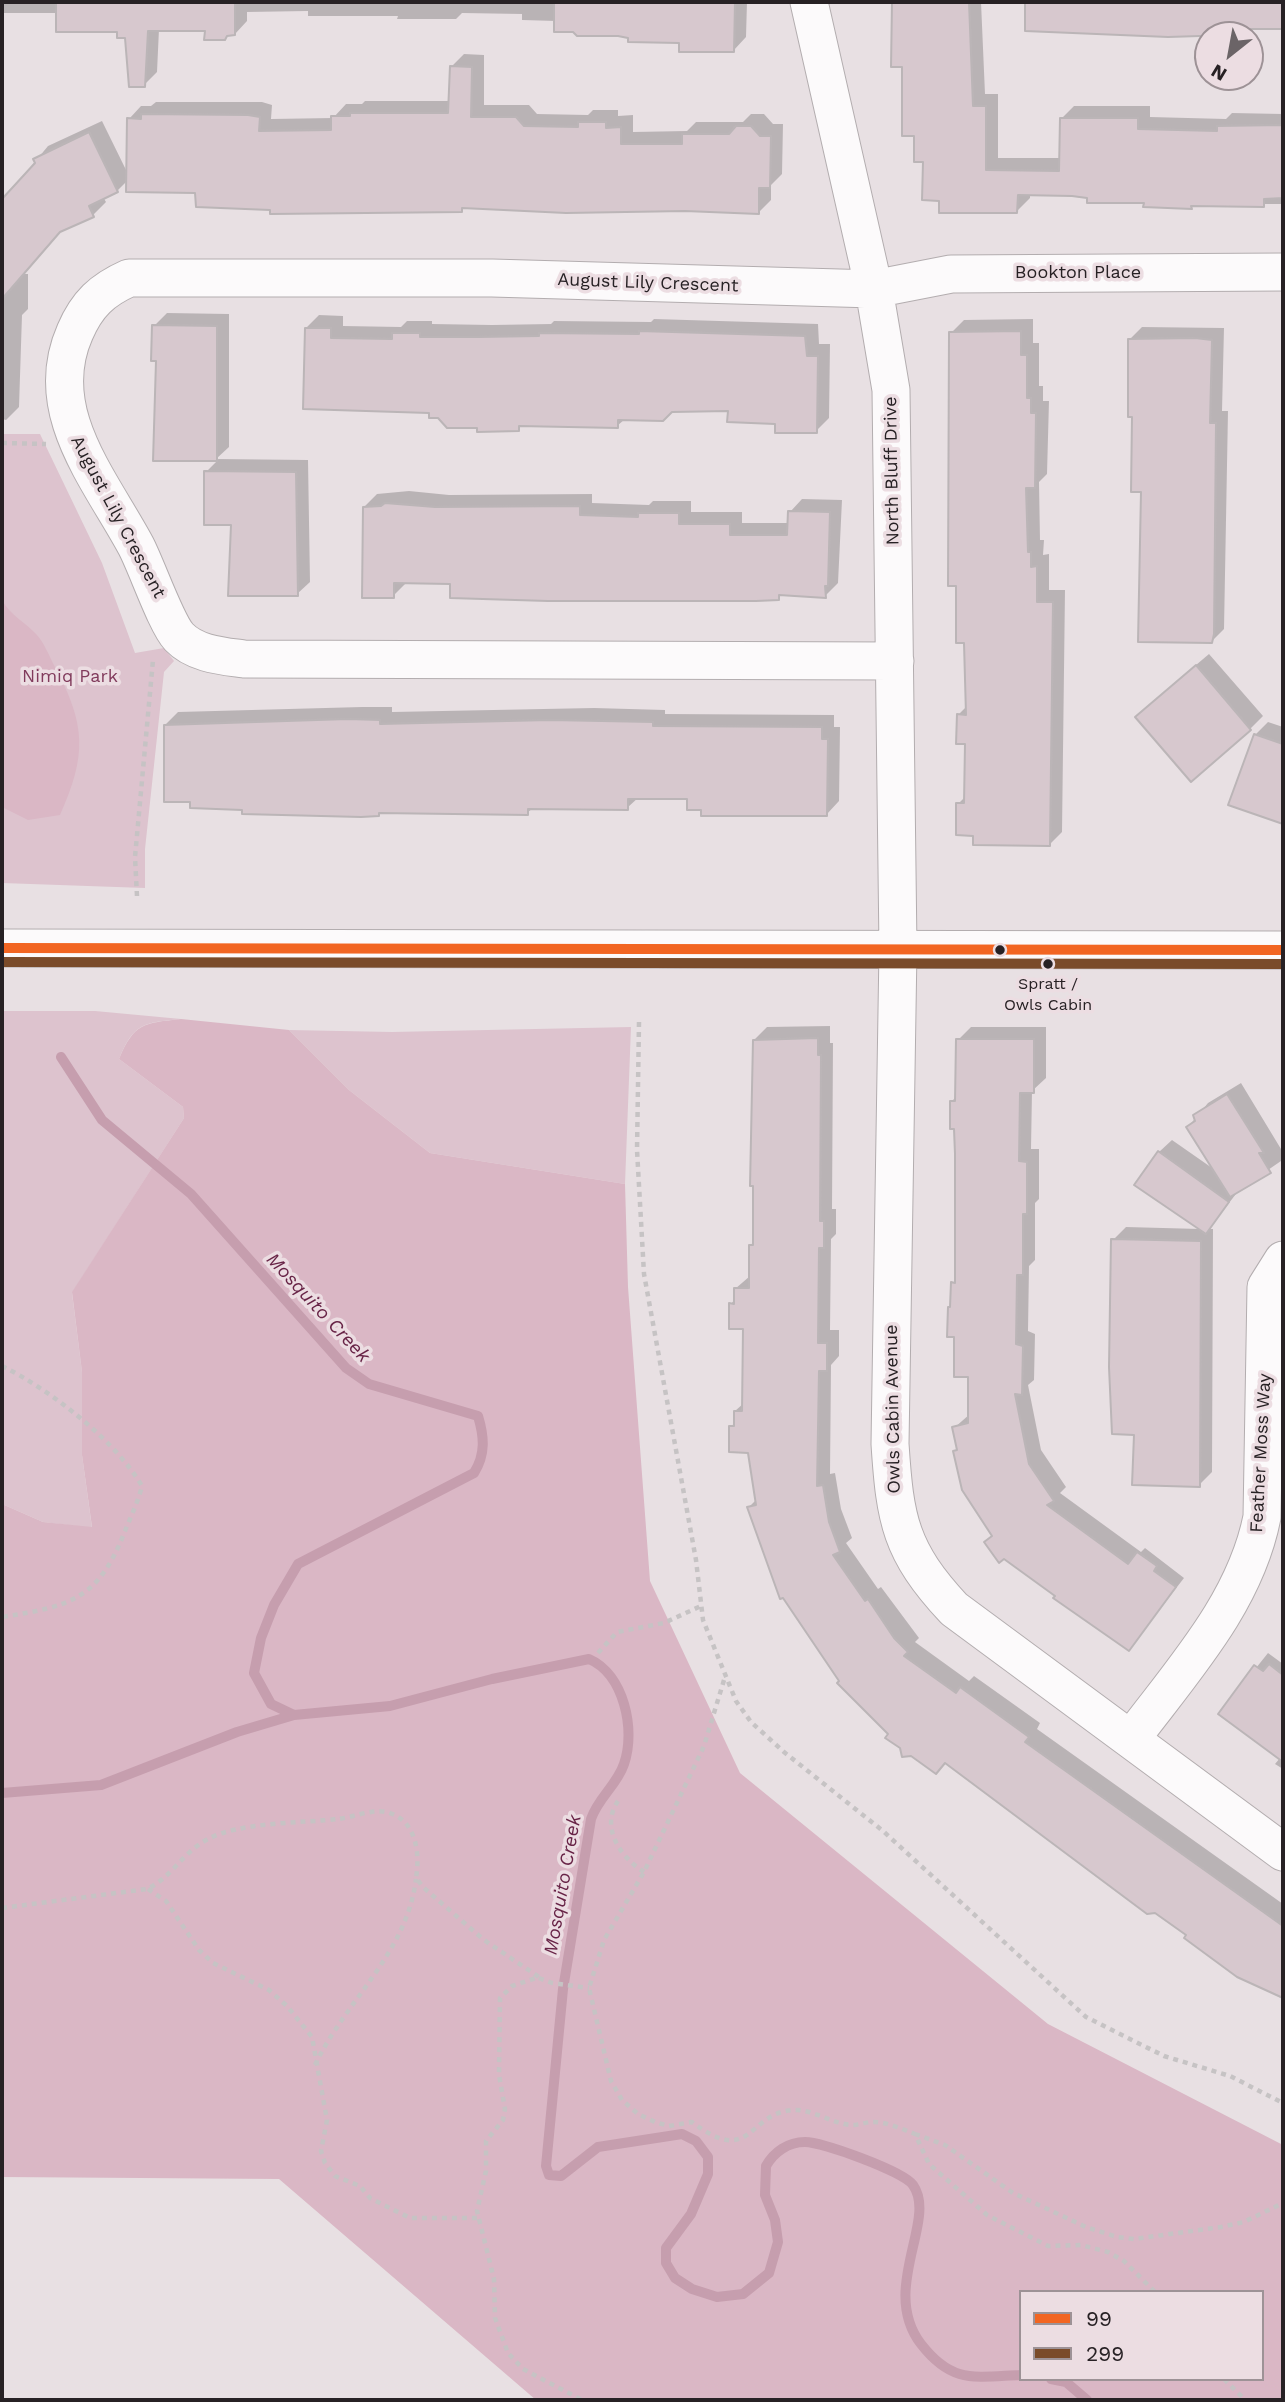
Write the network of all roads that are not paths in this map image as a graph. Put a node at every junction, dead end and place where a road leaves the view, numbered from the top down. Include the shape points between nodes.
1 (809, 2) edge
2 (1283, 272) edge
3 (874, 289) junction
4 (895, 661) junction
5 (2, 948) edge
6 (898, 949) junction
7 (1283, 950) edge
8 (1283, 1259) edge
9 (1131, 1739) junction
10 (1283, 1852) edge

1 - 3 street, North Bluff Drive
2 - 3 street, Bookton Place via 951,274
3 - 4 street, North Bluff Drive via 891,390
3 - 4 street, August Lily Crescent via 492,278 129,278 94,299 72,339 63,387 75,439 136,548 178,636 194,648 244,659
4 - 6 street, North Bluff Drive
5 - 6 street
6 - 7 street
6 - 9 street, Owls Cabin Avenue via 890,1444 894,1507 923,1569 954,1609
8 - 9 street, Feather Moss Way via 1266,1287 1262,1517 1256,1545 1222,1616
9 - 10 street, Owls Cabin Avenue

